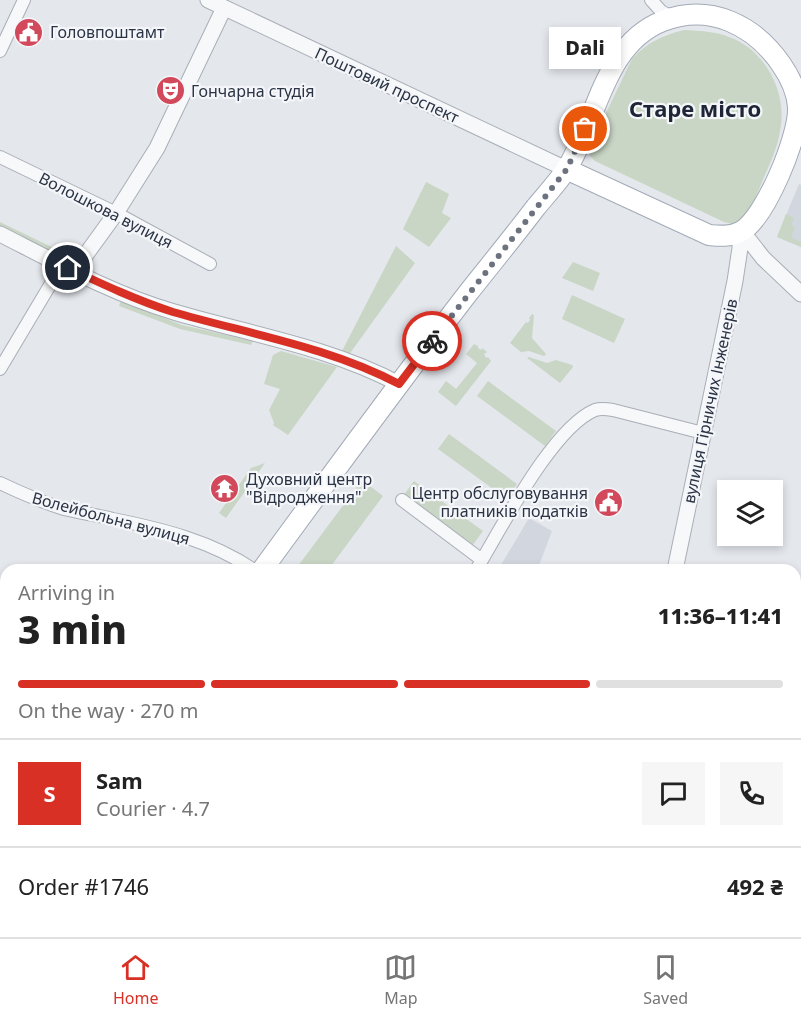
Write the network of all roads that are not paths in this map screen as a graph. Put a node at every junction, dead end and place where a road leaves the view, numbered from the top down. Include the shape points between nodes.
1 (24, 0) edge
2 (208, 0) edge
3 (651, 0) edge
4 (226, 4) edge
5 (673, 18) junction
6 (0, 51) edge
7 (795, 76) edge
8 (798, 132) edge
9 (0, 157) edge
10 (567, 169) junction
11 (116, 213) junction
12 (741, 231) junction
13 (0, 234) edge
14 (210, 264) dead end
15 (68, 268) junction
16 (801, 294) edge
17 (0, 369) edge
18 (399, 384) junction
19 (703, 433) junction
20 (0, 483) edge
21 (402, 500) dead end
22 (244, 564) edge
23 (266, 564) edge
24 (478, 564) edge
25 (480, 564) edge
26 (676, 564) edge

1 - 6 street
2 - 4 street, Поштовий проспект
3 - 5 street
4 - 10 street, Поштовий проспект
4 - 11 street via 158,148
5 - 7 main road via 699,15 743,27 771,49
5 - 10 main road via 647,29 626,46
7 - 8 main road
8 - 12 main road via 766,201
9 - 11 street, Волошкова вулиця
10 - 12 main road via 709,235
10 - 18 main road
11 - 14 street, Волошкова вулиця
11 - 15 street
12 - 16 street
12 - 19 street, вулиця Гірничих Інженерів via 735,281
13 - 15 street
15 - 17 street
15 - 18 street via 153,305 349,362
18 - 23 main road
19 - 25 street via 613,410 598,409 587,415 561,438
19 - 26 street, вулиця Гірничих Інженерів
20 - 22 street, Волейбольна вулиця via 66,510 186,537
21 - 24 street

